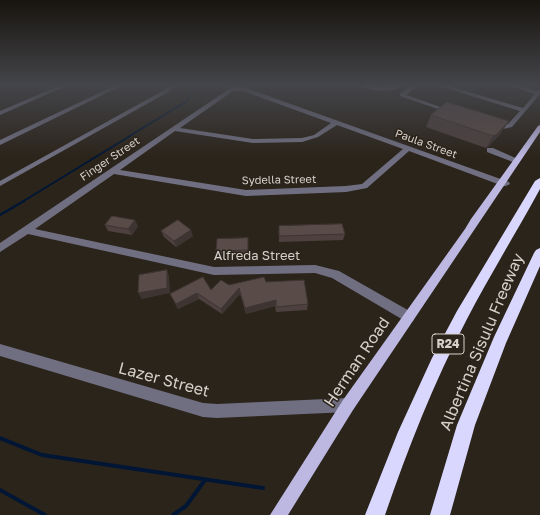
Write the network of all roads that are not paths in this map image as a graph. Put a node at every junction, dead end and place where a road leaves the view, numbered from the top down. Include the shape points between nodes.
1 (9, 109) edge
2 (70, 109) edge
3 (134, 109) edge
4 (202, 109) edge
5 (300, 109) edge
6 (445, 109) edge
7 (521, 109) edge
8 (524, 110) joint
9 (0, 113) edge
10 (457, 113) edge
11 (337, 122) junction
12 (485, 122) edge
13 (540, 127) edge
14 (173, 129) junction
15 (0, 143) edge
16 (409, 148) junction
17 (490, 150) dead end
18 (523, 152) junction
19 (516, 160) junction
20 (113, 171) junction
21 (540, 181) edge
22 (504, 183) junction
23 (0, 184) edge
24 (26, 230) junction
25 (0, 248) edge
26 (540, 253) edge
27 (408, 317) junction
28 (0, 350) edge
29 (348, 406) junction
30 (278, 515) edge
31 (375, 515) edge
32 (440, 515) edge

1 - 9 street
2 - 15 street
3 - 23 street
4 - 14 street, Finger Street
5 - 11 street, Paula Street
6 - 10 street
7 - 8 street
8 - 12 street via 508,127
11 - 14 street via 313,138 287,140 252,141
11 - 16 street, Paula Street
13 - 18 main road, Herman Road
14 - 20 street, Finger Street
16 - 20 street, Sydella Street via 364,186 346,189 246,193
16 - 22 street, Paula Street
17 - 19 street
18 - 19 main road, Herman Road
18 - 22 main road, Herman Road via 523,158
19 - 22 main road, Herman Road
20 - 24 street, Finger Street
21 - 31 highway, Albertina Sisulu Freeway / R24 via 462,316 426,389 390,472
22 - 27 main road, Herman Road via 479,223 469,232
24 - 25 street, Finger Street
24 - 27 street, Alfreda Street via 214,271 326,271
26 - 32 highway, Albertina Sisulu Freeway via 466,425
27 - 29 main road, Herman Road
28 - 29 street, Lazer Street via 203,410
29 - 30 main road, Herman Road

